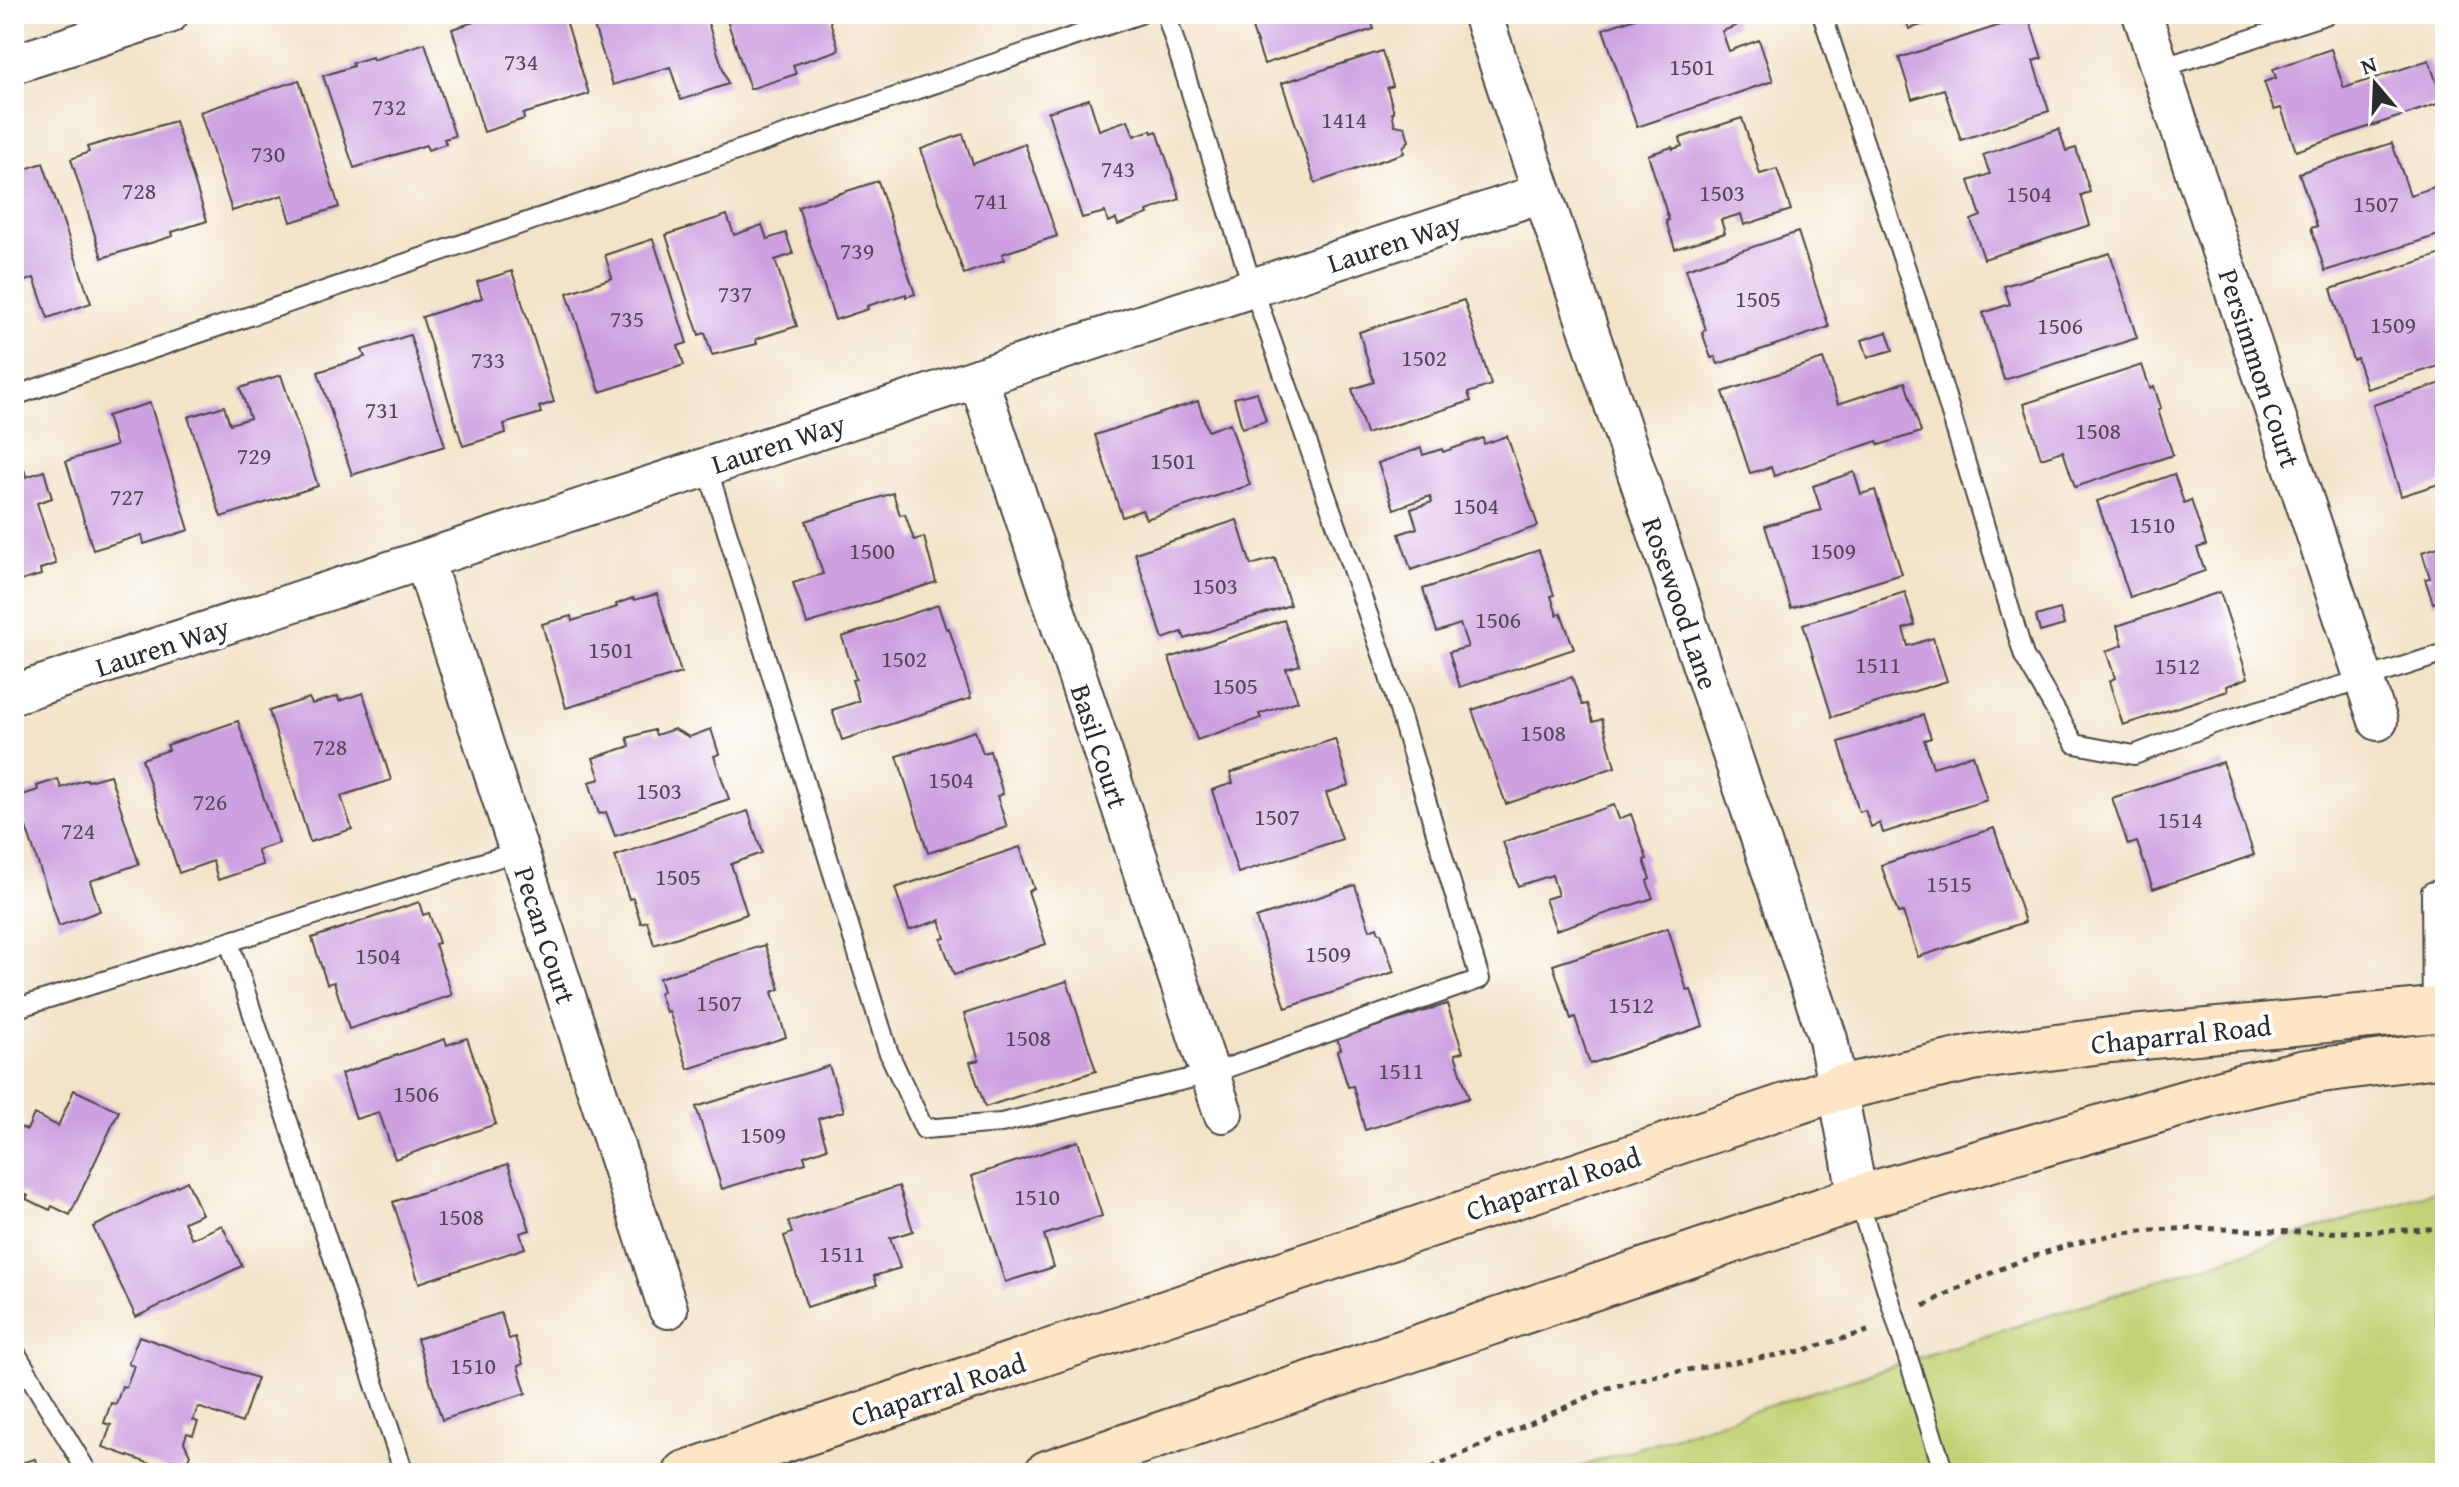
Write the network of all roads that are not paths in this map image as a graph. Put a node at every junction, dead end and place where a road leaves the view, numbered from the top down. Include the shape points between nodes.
1 (169, 14) edge
2 (1140, 14) edge
3 (1166, 14) edge
4 (1482, 14) edge
5 (1822, 14) edge
6 (2142, 14) edge
7 (2328, 14) edge
8 (14, 64) edge
9 (2161, 68) junction
10 (1542, 193) junction
11 (1253, 288) junction
12 (978, 378) junction
13 (14, 396) edge
14 (707, 467) junction
15 (424, 560) junction
16 (2445, 653) edge
17 (2364, 679) junction
18 (14, 694) edge
19 (2378, 721) dead end
20 (519, 851) junction
21 (2445, 887) edge
22 (229, 942) junction
23 (14, 1009) edge
24 (2437, 1033) edge
25 (1210, 1074) junction
26 (1836, 1089) junction
27 (1223, 1113) dead end
28 (1858, 1198) junction
29 (668, 1309) dead end
30 (14, 1350) edge
31 (88, 1473) edge
32 (404, 1473) edge
33 (686, 1473) edge
34 (1047, 1473) edge
35 (1944, 1473) edge

1 - 8 street
2 - 13 lane
3 - 11 lane
4 - 10 street, Rosewood Lane
5 - 17 lane via 1920,311 2024,656 2075,744 2134,755 2213,724
6 - 9 street, Persimmon Court
7 - 9 lane
9 - 17 street, Persimmon Court
10 - 11 street, Lauren Way
10 - 26 street, Rosewood Lane via 1828,1039
11 - 12 street, Lauren Way
11 - 25 lane via 1383,657 1480,979
12 - 14 street, Lauren Way
12 - 25 street, Basil Court
14 - 15 street, Lauren Way
14 - 25 lane via 888,1051 924,1129 1001,1123
15 - 18 street, Lauren Way
15 - 20 street, Pecan Court
16 - 17 lane
17 - 19 street, Persimmon Court
20 - 22 lane
20 - 29 street, Pecan Court
21 - 24 lane via 2431,892
22 - 23 lane
22 - 32 lane
24 - 26 main road, Chaparral Road via 2110,1040 1972,1058
24 - 28 main road, Chaparral Road
25 - 27 street, Basil Court
26 - 28 street, Rosewood Lane
26 - 33 main road, Chaparral Road
28 - 34 main road, Chaparral Road
28 - 35 lane
30 - 31 lane

